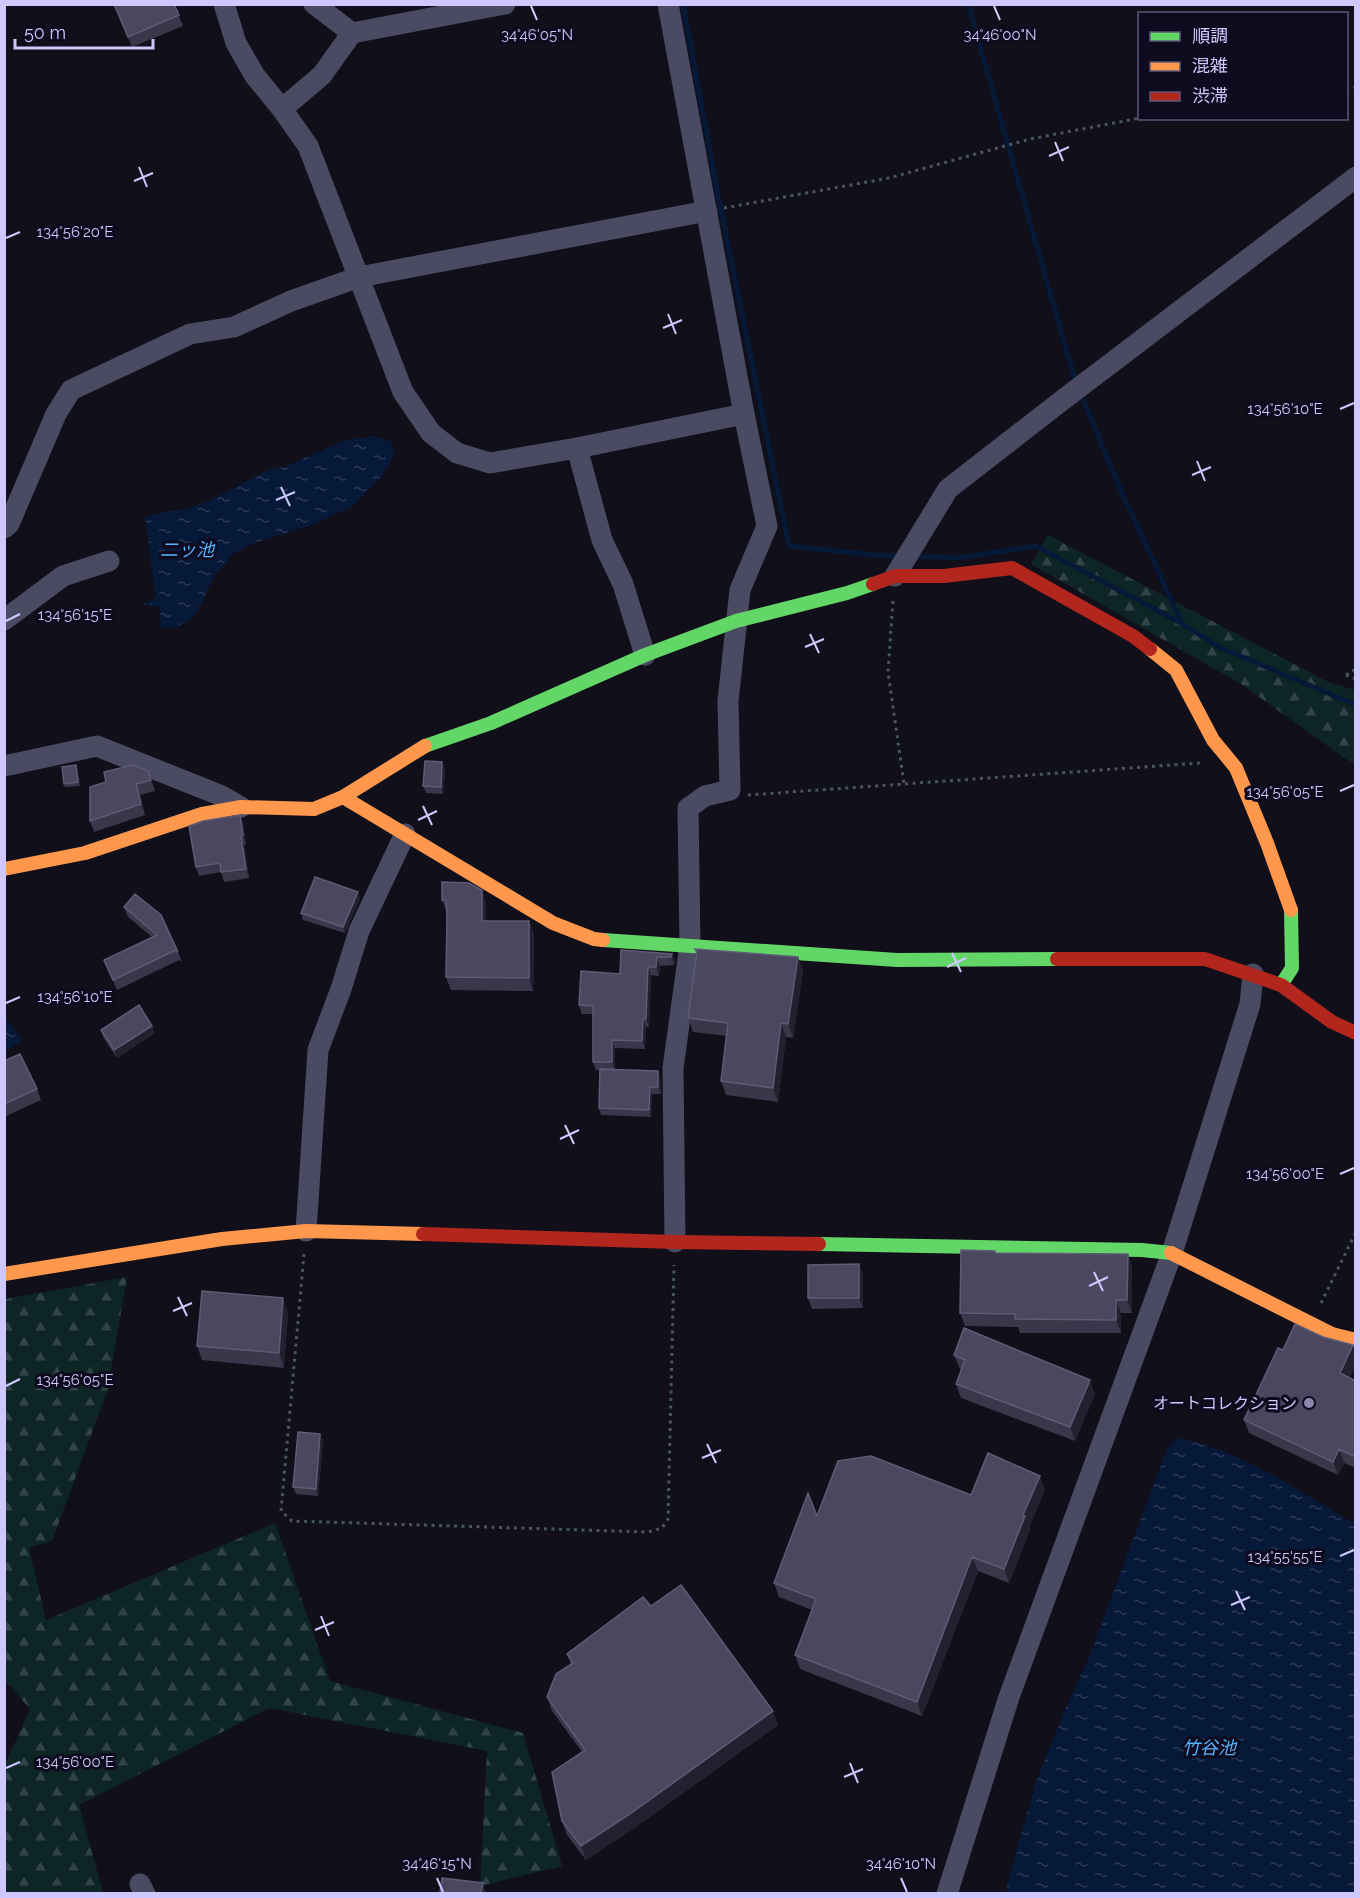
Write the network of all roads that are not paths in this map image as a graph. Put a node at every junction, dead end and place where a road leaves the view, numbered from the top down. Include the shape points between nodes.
1 (224, 4) edge
2 (314, 4) edge
3 (505, 4) edge
4 (668, 4) edge
5 (352, 33) junction
6 (282, 109) junction
7 (1356, 177) edge
8 (707, 211) junction
9 (359, 277) junction
10 (744, 414) junction
11 (577, 448) junction
12 (4, 528) edge
13 (109, 561) dead end
14 (895, 576) junction
15 (4, 620) edge
16 (736, 621) junction
17 (645, 655) junction
18 (4, 766) edge
19 (344, 797) junction
20 (240, 807) junction
21 (405, 834) junction
22 (4, 869) edge
23 (690, 945) junction
24 (1253, 974) junction
25 (1281, 985) junction
26 (1356, 1034) edge
27 (306, 1231) junction
28 (675, 1242) junction
29 (1172, 1253) junction
30 (4, 1274) edge
31 (1356, 1340) edge
32 (947, 1893) edge

1 - 6 street via 236,44
2 - 5 street
3 - 5 street
4 - 8 street
5 - 6 street via 322,75
6 - 9 street via 308,146
7 - 14 street via 948,489
8 - 9 street
8 - 10 street
9 - 11 street via 403,392 431,433 457,453 490,464
9 - 12 street via 234,327 190,334 71,390 56,414
10 - 11 street
10 - 16 street via 767,526 740,590
11 - 17 street via 602,540 623,584
13 - 15 street via 63,576
14 - 16 street via 847,593
14 - 25 street via 944,576 1012,568 1133,636 1176,670 1213,740 1236,768 1291,909 1292,968
16 - 17 street
16 - 23 street via 729,701 730,790 705,796 688,808
17 - 19 street via 490,723 421,747
18 - 20 street via 97,746 222,796
19 - 20 street via 314,809
19 - 21 street
20 - 22 street via 202,814 86,853
21 - 23 street via 553,923 594,939
21 - 27 street via 359,931 318,1050
23 - 24 street via 897,960 1204,959
23 - 28 street via 673,1068
24 - 25 street
24 - 29 street via 1250,1004
25 - 26 street via 1332,1022
27 - 28 street
27 - 30 street via 222,1239
28 - 29 street via 953,1245
29 - 31 street via 1332,1334
29 - 32 street via 1009,1697

